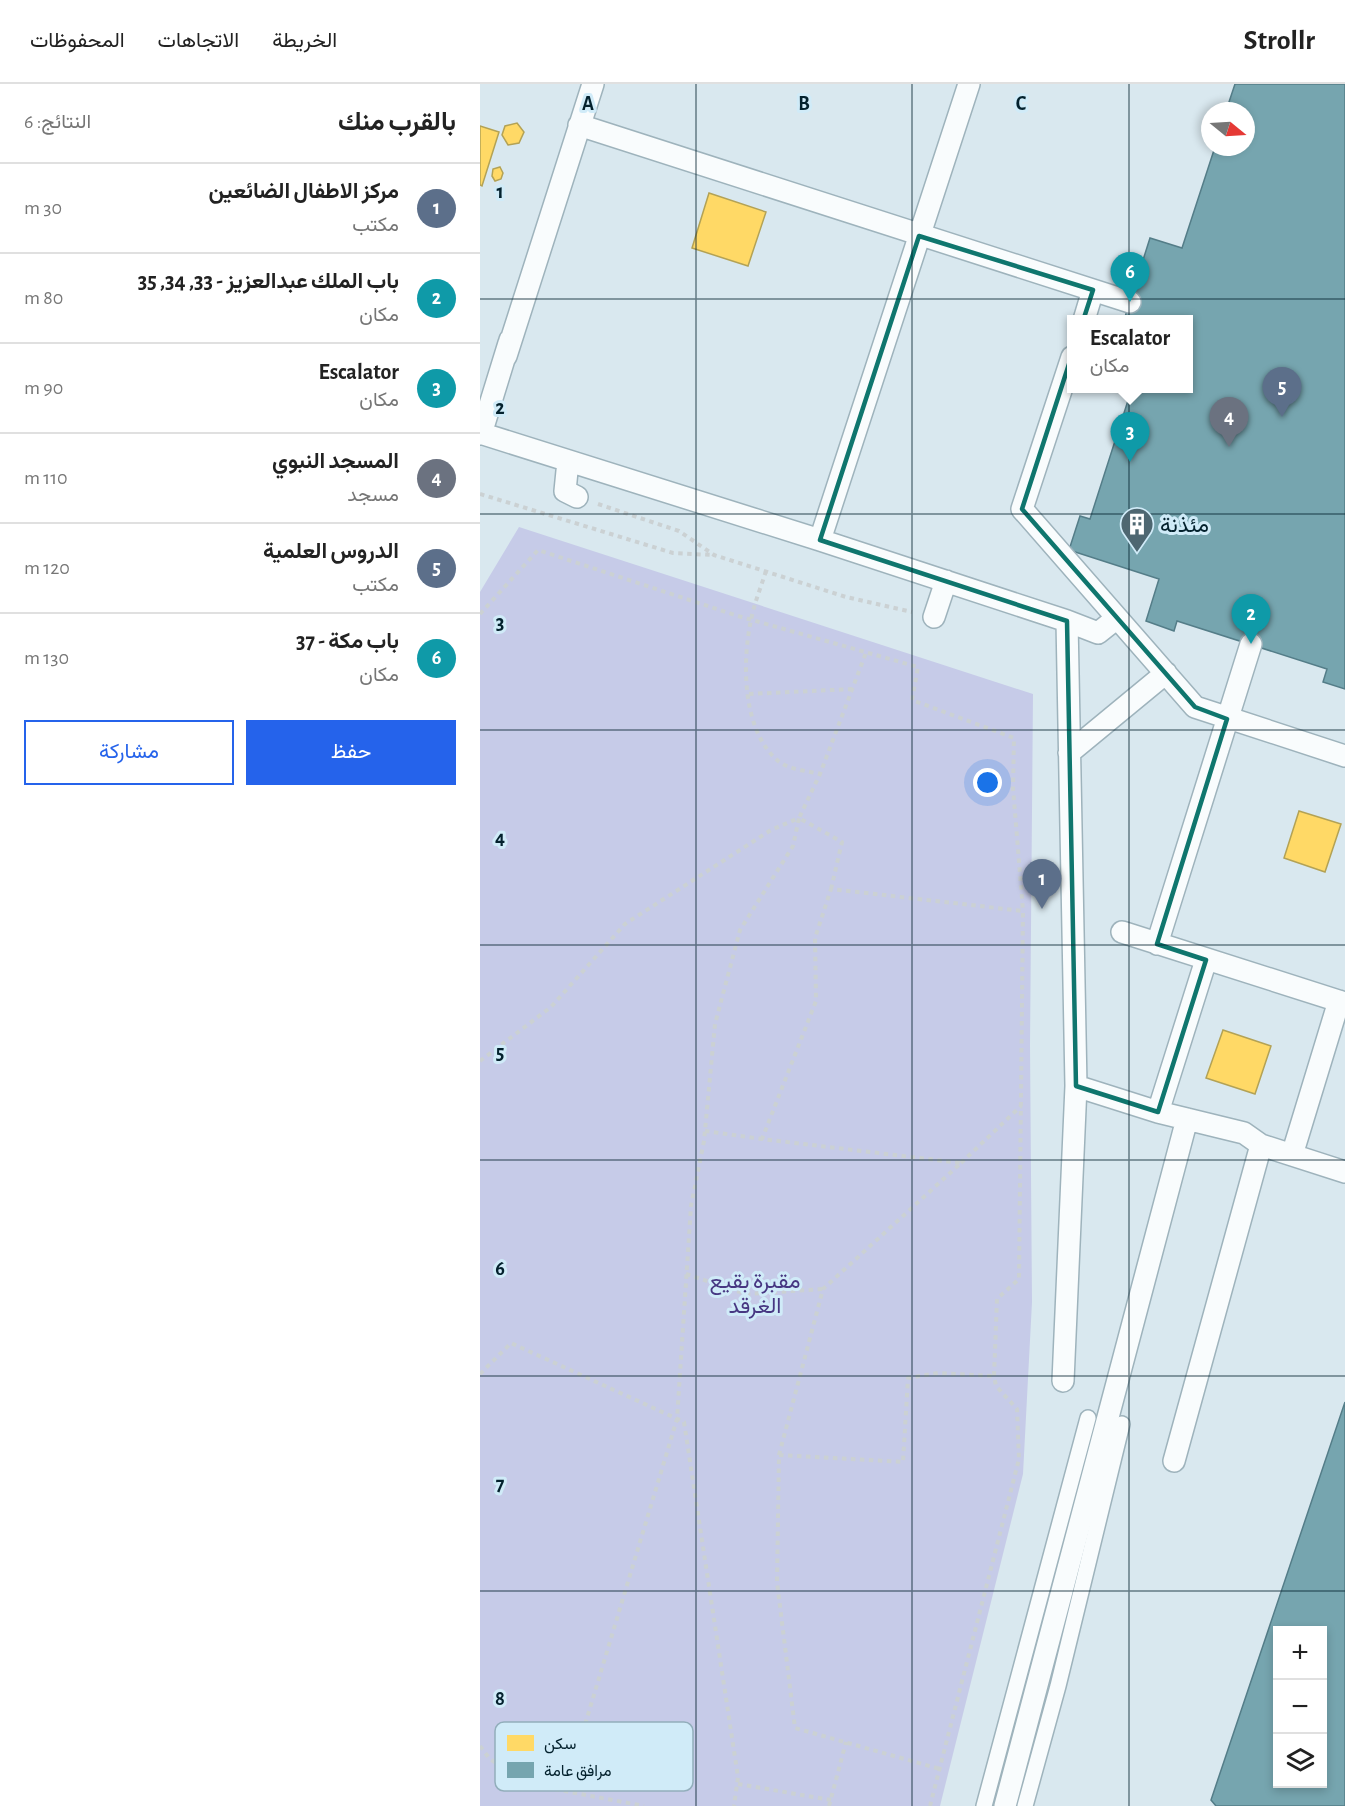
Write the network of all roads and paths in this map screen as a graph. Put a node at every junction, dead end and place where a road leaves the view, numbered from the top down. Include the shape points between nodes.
1 (593, 84) edge
2 (969, 84) edge
3 (579, 125) junction
4 (919, 236) junction
5 (1093, 291) junction
6 (1130, 302) dead end
7 (1086, 315) edge
8 (1067, 369) edge
9 (481, 434) edge
10 (568, 461) junction
11 (480, 494) edge
12 (577, 497) joint
13 (820, 540) junction
14 (714, 555) junction
15 (766, 571) junction
16 (946, 581) junction
17 (480, 614) edge
18 (934, 617) joint
19 (1117, 618) junction
20 (751, 619) junction
21 (1067, 621) junction
22 (1251, 644) dead end
23 (867, 650) junction
24 (1166, 673) junction
25 (852, 689) junction
26 (749, 694) junction
27 (1227, 719) junction
28 (1069, 753) junction
29 (1345, 756) edge
30 (820, 774) junction
31 (799, 818) junction
32 (831, 889) junction
33 (1023, 911) junction
34 (1122, 932) dead end
35 (1156, 945) junction
36 (1206, 960) junction
37 (1342, 1002) edge
38 (480, 1061) edge
39 (1076, 1086) junction
40 (1021, 1105) junction
41 (1158, 1112) junction
42 (1187, 1119) junction
43 (705, 1131) junction
44 (762, 1139) junction
45 (1261, 1145) junction
46 (1292, 1155) junction
47 (961, 1163) junction
48 (1345, 1172) edge
49 (686, 1274) junction
50 (823, 1289) junction
51 (480, 1374) edge
52 (994, 1376) junction
53 (1063, 1381) dead end
54 (1088, 1418) dead end
55 (677, 1419) junction
56 (1122, 1424) dead end
57 (779, 1455) junction
58 (1174, 1461) dead end
59 (586, 1722) edge
60 (846, 1742) junction
61 (480, 1746) edge
62 (480, 1752) edge
63 (489, 1758) junction
64 (495, 1763) edge
65 (940, 1769) junction
66 (738, 1784) junction
67 (565, 1791) edge
68 (831, 1800) junction
69 (644, 1806) edge
70 (734, 1806) edge
71 (829, 1806) edge
72 (930, 1806) edge
73 (984, 1806) edge
74 (1005, 1806) edge
75 (1025, 1806) edge

1 - 3 street
2 - 4 street
3 - 4 street
3 - 9 street
4 - 5 street
4 - 13 street
5 - 6 street
5 - 7 street
8 - 19 street via 1022,509
9 - 10 street
10 - 12 street via 566,491
10 - 13 street
11 - 14 path via 673,554
12 - 14 path via 679,531
13 - 16 street
14 - 15 path
15 - 18 path via 846,597
15 - 20 path
16 - 18 street
16 - 21 street
17 - 20 path via 538,550
19 - 21 street via 1098,633
19 - 24 street
20 - 23 path
20 - 26 path via 746,662
21 - 28 street
22 - 27 street
23 - 25 path
23 - 33 path via 918,667 912,700 1014,738 1013,788
24 - 27 street via 1195,707
24 - 28 street
25 - 26 path
25 - 30 path
26 - 30 path via 760,739 778,761
27 - 29 street
27 - 35 street
28 - 39 street
30 - 31 path
31 - 32 path via 843,842
31 - 38 path via 771,830 625,924 551,1007
31 - 43 path via 793,846 740,930 715,1024
32 - 33 path
32 - 44 path via 814,938 816,1001
33 - 40 path
34 - 35 street
35 - 36 street
36 - 37 street
36 - 41 street
37 - 46 street
39 - 41 street
39 - 53 street
40 - 47 path
40 - 52 path via 1019,1279 997,1299
41 - 42 street
42 - 45 street via 1244,1133
42 - 74 street
43 - 44 path
43 - 49 path via 691,1206
44 - 47 path
45 - 46 street
45 - 58 street
46 - 48 street
47 - 50 path
49 - 50 path via 746,1294
49 - 55 path
50 - 57 path
51 - 55 path via 511,1344
52 - 57 path via 938,1373 908,1378 903,1462
52 - 65 path via 996,1386 1017,1408 1019,1459
54 - 73 lane
55 - 59 path
55 - 66 path via 684,1422
56 - 75 lane
57 - 60 path via 777,1582 795,1728
60 - 65 path
60 - 68 path
61 - 63 path
62 - 63 path
63 - 64 path
65 - 72 path
66 - 68 path
66 - 70 path
67 - 69 path
68 - 71 path

